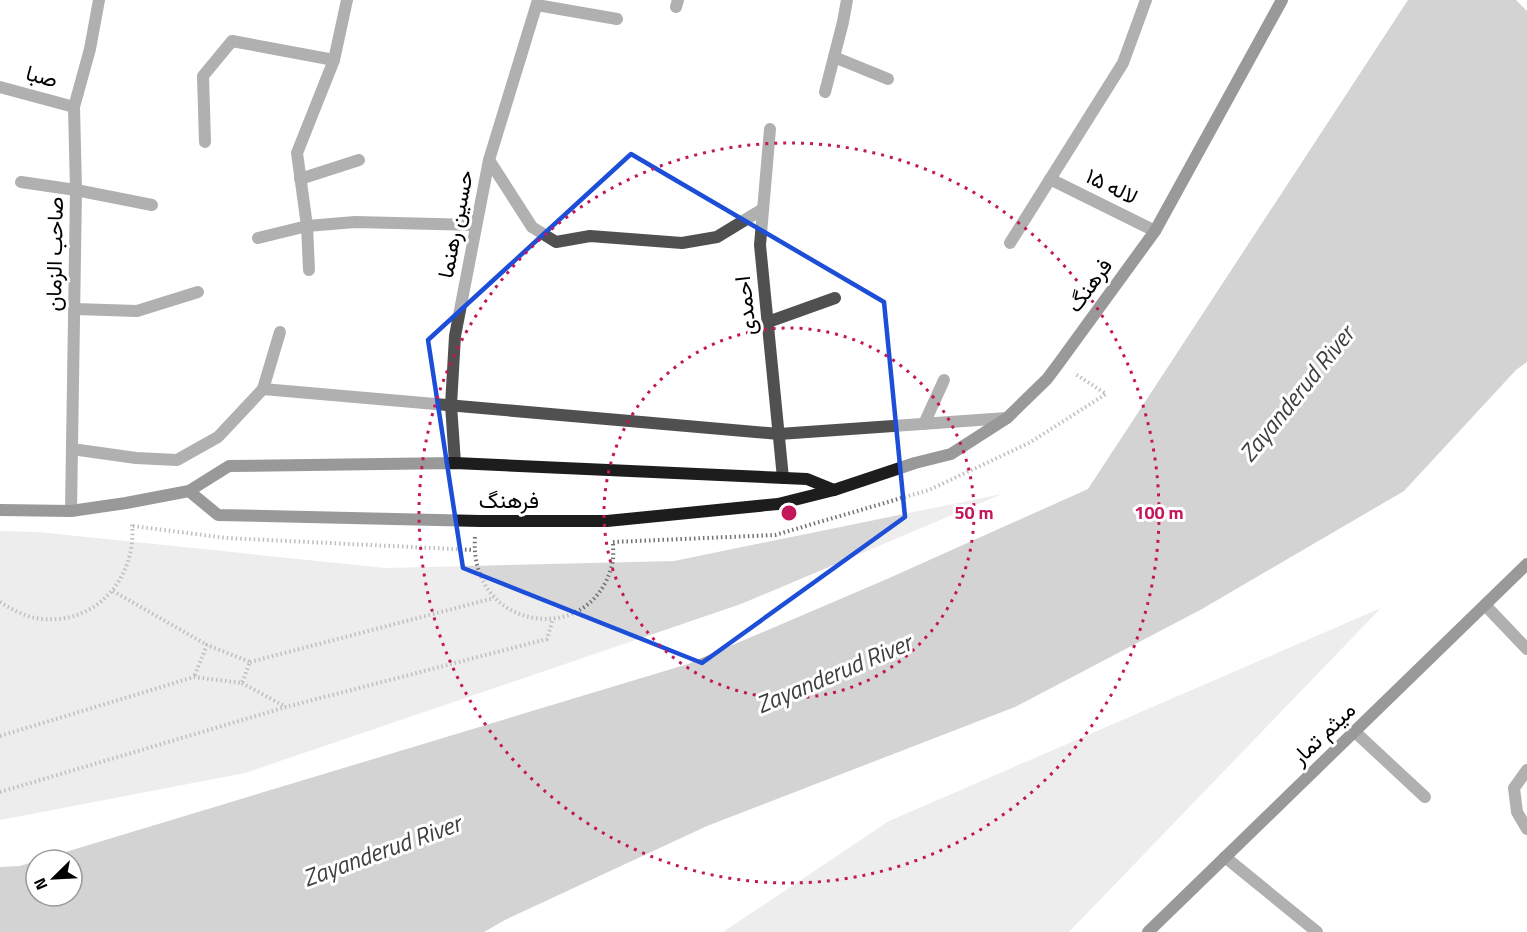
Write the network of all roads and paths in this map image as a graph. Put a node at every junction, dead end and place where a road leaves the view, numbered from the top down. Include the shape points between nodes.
1 (99, 0) edge
2 (347, 0) edge
3 (847, 0) edge
4 (1146, 0) edge
5 (1282, 0) edge
6 (538, 3) edge
7 (617, 19) dead end
8 (834, 57) junction
9 (334, 60) junction
10 (888, 79) dead end
11 (0, 87) edge
12 (825, 92) dead end
13 (74, 107) junction
14 (770, 129) dead end
15 (206, 142) dead end
16 (359, 160) dead end
17 (489, 160) junction
18 (300, 179) junction
19 (1050, 179) junction
20 (21, 182) dead end
21 (76, 190) junction
22 (152, 206) dead end
23 (763, 209) junction
24 (476, 225) junction
25 (307, 226) junction
26 (1155, 231) junction
27 (258, 238) dead end
28 (1010, 243) dead end
29 (309, 270) dead end
30 (198, 292) dead end
31 (835, 298) dead end
32 (75, 309) junction
33 (768, 322) junction
34 (280, 332) dead end
35 (944, 380) dead end
36 (263, 389) junction
37 (451, 405) junction
38 (1007, 418) junction
39 (924, 424) junction
40 (779, 434) junction
41 (72, 449) junction
42 (454, 463) junction
43 (783, 478) junction
44 (834, 490) junction
45 (189, 491) junction
46 (126, 503) junction
47 (0, 510) edge
48 (71, 511) junction
49 (480, 521) junction
50 (607, 521) junction
51 (133, 526) junction
52 (474, 550) junction
53 (1527, 564) edge
54 (113, 591) junction
55 (494, 598) junction
56 (0, 602) edge
57 (1485, 605) junction
58 (553, 619) junction
59 (207, 645) junction
60 (1527, 649) edge
61 (250, 662) junction
62 (194, 677) junction
63 (242, 683) junction
64 (286, 707) junction
65 (1354, 732) junction
66 (0, 736) edge
67 (1527, 770) edge
68 (0, 792) edge
69 (1425, 797) dead end
70 (1527, 829) edge
71 (1225, 857) junction
72 (1151, 931) edge
73 (1317, 932) edge

1 - 13 street, صاحب الزمان
2 - 9 street
3 - 8 street
4 - 19 street via 1123,63
5 - 26 street, فرهنگ
6 - 7 street
6 - 17 street, حسین رهنما
8 - 10 street
8 - 12 street
9 - 15 street via 232,41 203,76
9 - 18 street via 297,153
11 - 13 street, صبا
13 - 21 street, صاحب الزمان
14 - 23 street, احمدی
16 - 18 street
17 - 23 street via 532,227 556,242 590,236 682,243 717,237
17 - 24 street, حسین رهنما
18 - 25 street
19 - 26 street, لاله ۱۵
19 - 28 street
20 - 21 street
21 - 22 street
21 - 32 street, صاحب الزمان
23 - 33 street, احمدی via 760,245
24 - 25 street via 355,222
24 - 37 street, حسین رهنما via 455,336
25 - 27 street
25 - 29 street
26 - 38 street, فرهنگ via 1047,379
30 - 32 street via 137,311
31 - 33 street
32 - 41 street, صاحب الزمان
33 - 40 street, احمدی
34 - 36 street
35 - 39 street
36 - 37 street
36 - 41 street via 218,436 177,460
37 - 40 street
37 - 42 street, حسین رهنما
38 - 39 street
38 - 44 street, فرهنگ via 951,454
39 - 40 street
40 - 43 street, احمدی
41 - 48 street, صاحب الزمان
42 - 43 street, فرهنگ
42 - 45 street, فرهنگ via 229,466
43 - 44 street, فرهنگ via 807,479
44 - 50 street, فرهنگ via 778,504
45 - 46 street, فرهنگ
45 - 49 street, فرهنگ via 218,515
46 - 48 street, فرهنگ
46 - 51 path
47 - 48 street, فرهنگ
49 - 50 street, فرهنگ
49 - 52 path
50 - 58 path via 613,552 605,584 592,601 574,613
51 - 52 path via 226,538
51 - 54 path via 126,572
52 - 55 path via 483,584
53 - 57 street, میثم تمار
54 - 56 path via 93,608 68,618 43,619 17,613
54 - 59 path
55 - 58 path via 512,611 532,618
55 - 61 path
57 - 60 street
57 - 65 street, میثم تمار
58 - 64 path via 547,639
59 - 61 path
59 - 62 path
61 - 63 path
62 - 63 path
62 - 66 path
63 - 64 path
64 - 68 path
65 - 69 street
65 - 71 street, میثم تمار
67 - 70 street via 1514,789 1518,812
71 - 72 street, میثم تمار
71 - 73 street

